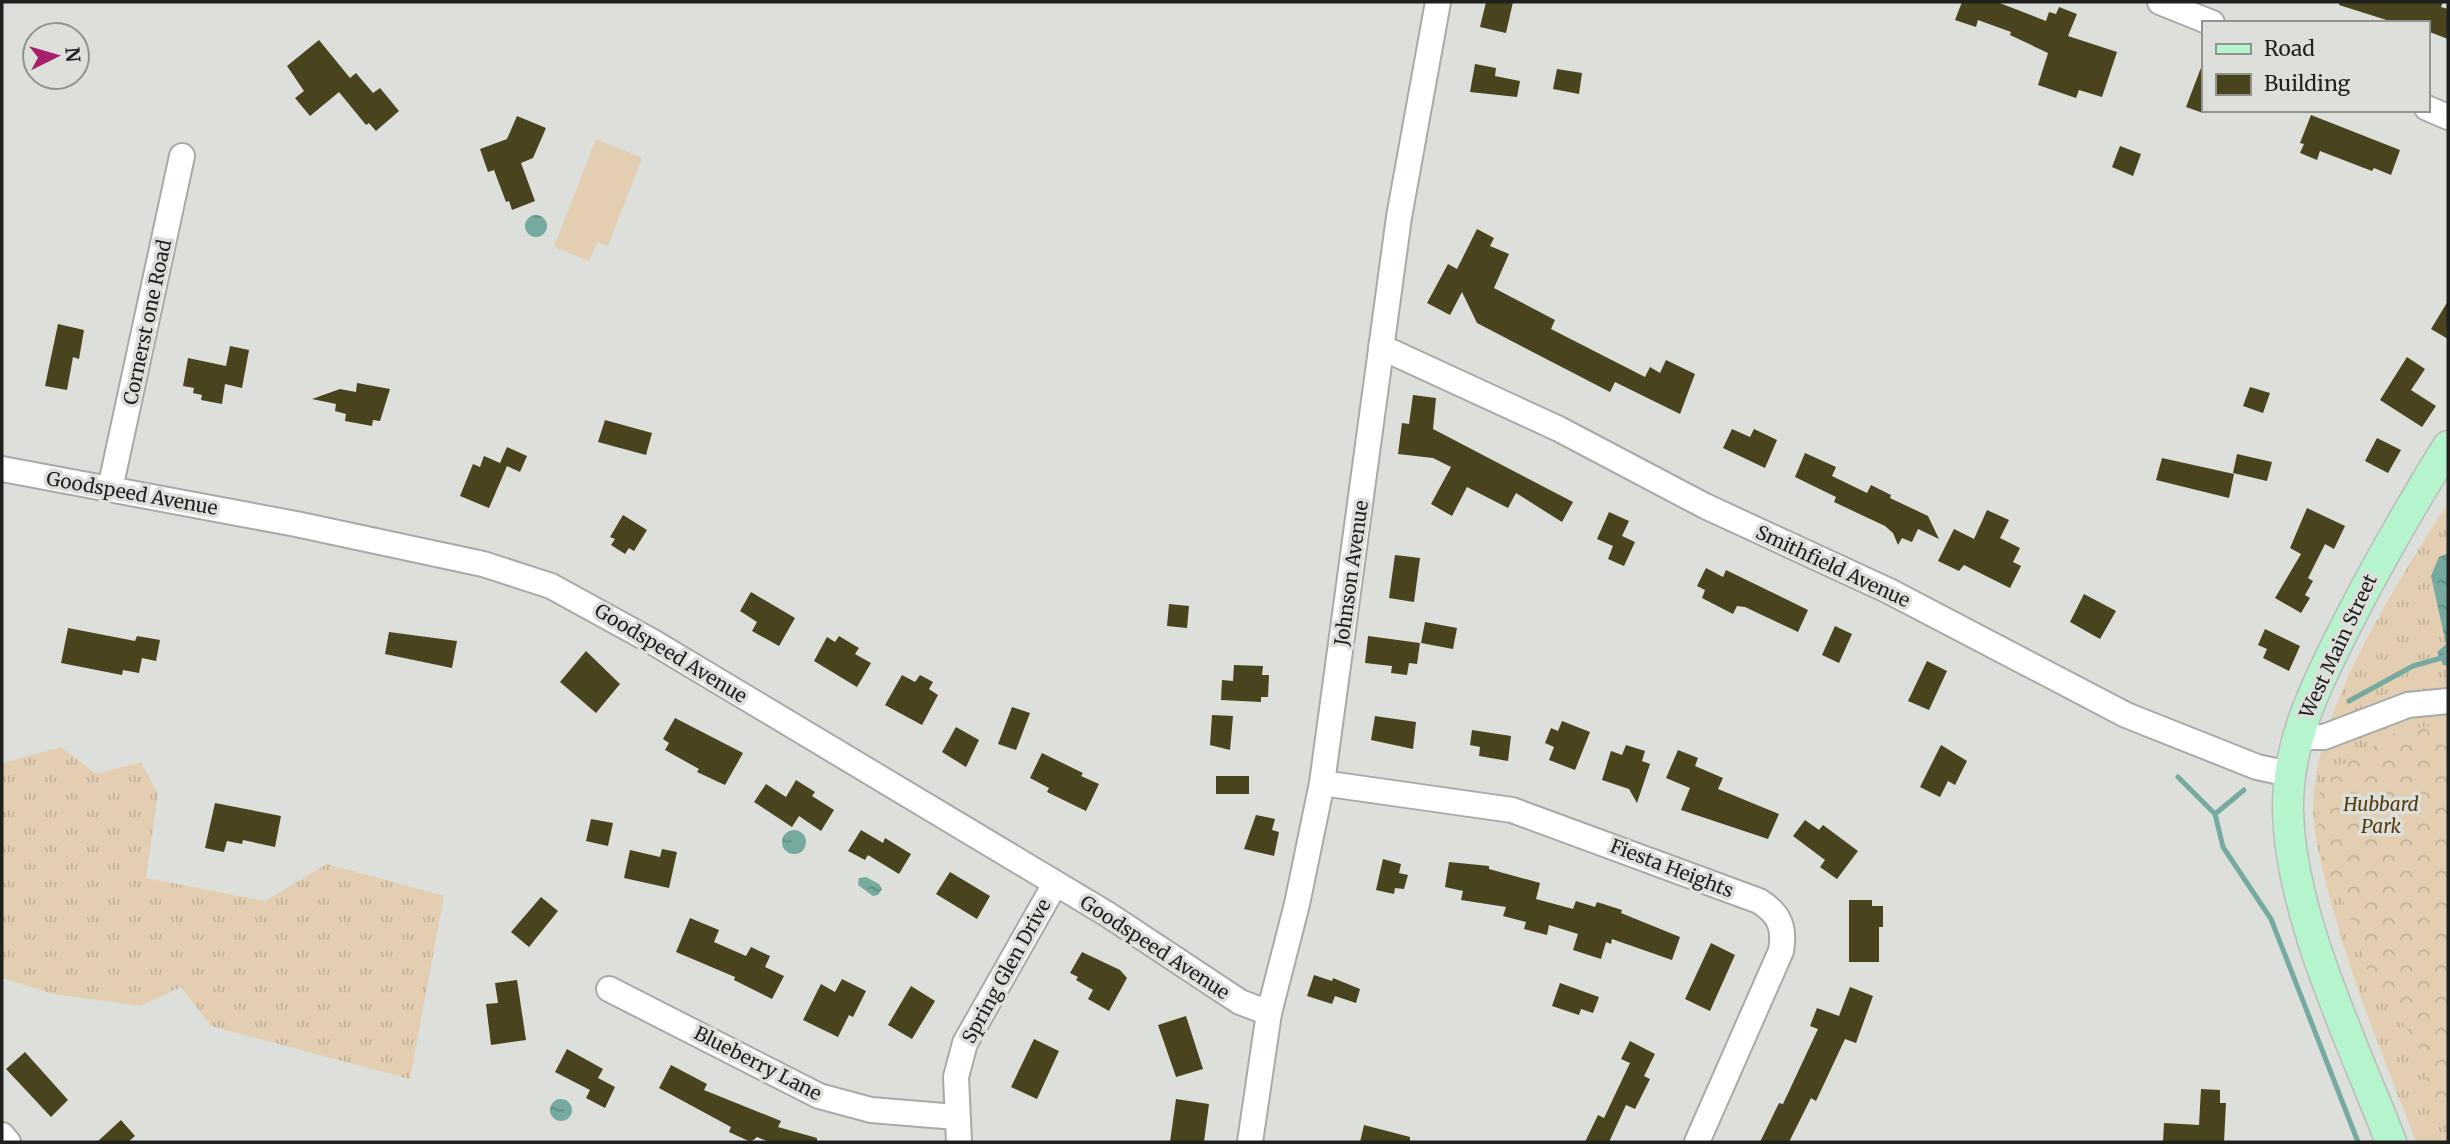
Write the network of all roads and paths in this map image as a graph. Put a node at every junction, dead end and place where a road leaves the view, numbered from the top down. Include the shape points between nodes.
1 (1437, 2) edge
2 (2160, 2) edge
3 (2207, 21) edge
4 (2429, 109) edge
5 (2448, 117) edge
6 (182, 156) dead end
7 (1381, 348) junction
8 (2448, 446) edge
9 (2, 469) edge
10 (110, 489) junction
11 (2448, 701) edge
12 (2297, 737) junction
13 (2289, 774) junction
14 (1322, 783) junction
15 (1055, 884) junction
16 (608, 989) dead end
17 (1269, 1013) junction
18 (956, 1116) junction
19 (2, 1135) edge
20 (8, 1142) edge
21 (959, 1142) edge
22 (1250, 1142) edge
23 (1697, 1142) edge
24 (2391, 1142) edge

1 - 7 street, Johnson Avenue
2 - 3 street
4 - 5 street
6 - 10 street, Cornerst one Road
7 - 13 street, Smithfield Avenue via 1559,429 1705,506 1911,601 2126,715 2257,767
7 - 14 street, Johnson Avenue
8 - 12 main road, West Main Street via 2374,569 2322,674
9 - 10 street, Goodspeed Avenue
10 - 15 street, Goodspeed Avenue via 483,564 551,586 653,642
11 - 12 street via 2408,705 2324,737
12 - 13 main road, West Main Street
13 - 24 main road, West Main Street via 2288,811 2301,897
14 - 17 street, Johnson Avenue
14 - 23 street, Fiesta Heights via 1512,810 1773,909 1784,935 1781,951
15 - 17 street, Goodspeed Avenue via 1240,1002
15 - 18 street, Spring Glen Drive via 965,1043 956,1077
16 - 18 street, Blueberry Lane via 819,1096 871,1110
17 - 22 street, Johnson Avenue
18 - 21 street, Spring Glen Drive
19 - 20 street

